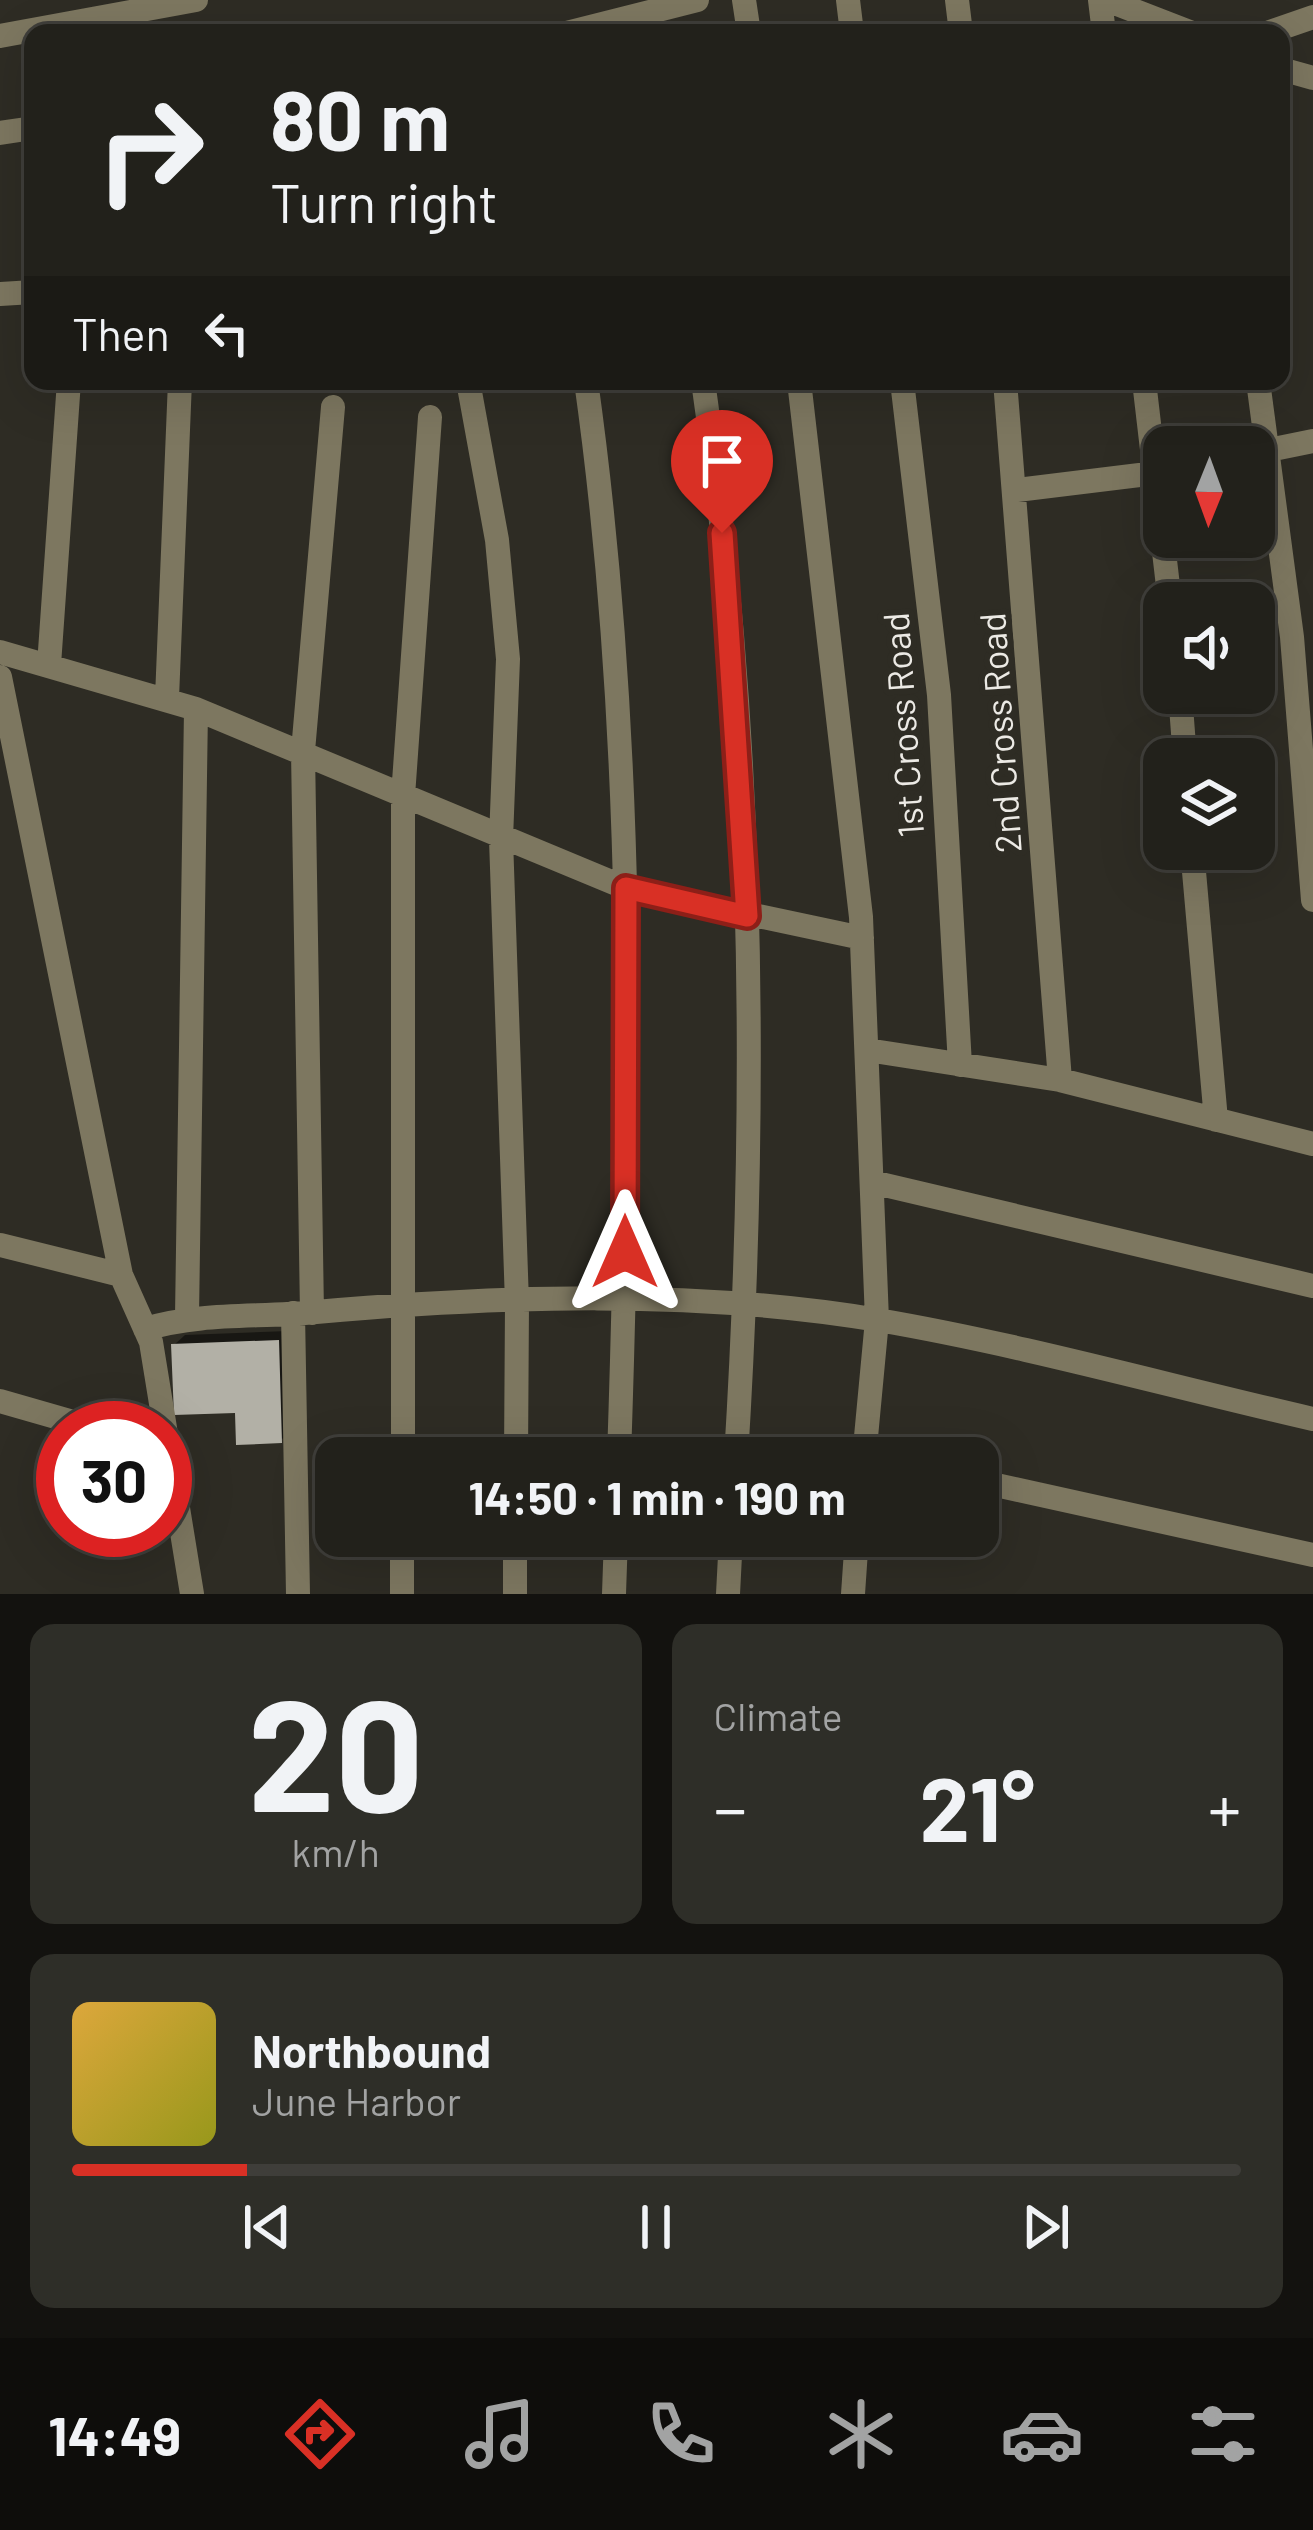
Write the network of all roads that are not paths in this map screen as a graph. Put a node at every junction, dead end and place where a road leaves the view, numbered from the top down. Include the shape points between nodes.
1 (196, 0) edge
2 (698, 0) edge
3 (1104, 0) edge
4 (65, 24) edge
5 (644, 24) edge
6 (1168, 24) edge
7 (68, 390) edge
8 (180, 390) edge
9 (470, 390) edge
10 (587, 390) edge
11 (704, 390) edge
12 (800, 390) edge
13 (903, 390) edge
14 (1006, 390) edge
15 (1145, 390) edge
16 (1258, 390) edge
17 (334, 407) dead end
18 (430, 417) dead end
19 (1151, 426) edge
20 (1259, 426) edge
21 (1313, 441) edge
22 (1275, 449) edge
23 (1143, 475) edge
24 (1017, 490) junction
25 (1275, 542) edge
26 (0, 652) edge
27 (49, 665) junction
28 (1, 688) edge
29 (167, 698) junction
30 (196, 709) junction
31 (303, 751) junction
32 (404, 796) junction
33 (501, 839) junction
34 (1194, 870) edge
35 (626, 888) junction
36 (1313, 900) edge
37 (747, 916) junction
38 (862, 938) junction
39 (866, 1050) junction
40 (960, 1065) junction
41 (1060, 1081) junction
42 (1216, 1120) junction
43 (1313, 1144) edge
44 (872, 1182) junction
45 (0, 1245) edge
46 (121, 1275) junction
47 (1313, 1286) edge
48 (625, 1298) junction
49 (404, 1302) junction
50 (517, 1303) junction
51 (745, 1308) junction
52 (303, 1313) junction
53 (187, 1317) junction
54 (877, 1320) junction
55 (145, 1329) junction
56 (0, 1401) edge
57 (159, 1401) edge
58 (36, 1411) edge
59 (1313, 1419) edge
60 (403, 1437) edge
61 (516, 1437) edge
62 (620, 1437) edge
63 (737, 1437) edge
64 (868, 1437) edge
65 (999, 1486) edge
66 (1313, 1555) edge
67 (186, 1557) edge
68 (402, 1557) edge
69 (515, 1557) edge
70 (615, 1557) edge
71 (730, 1557) edge
72 (856, 1557) edge
73 (192, 1594) edge
74 (298, 1594) edge
75 (402, 1594) edge
76 (515, 1594) edge
77 (614, 1594) edge
78 (728, 1594) edge
79 (853, 1594) edge

1 - 4 street
2 - 5 street
3 - 6 street
7 - 27 street
8 - 29 street
9 - 33 street via 508,659
10 - 35 street via 605,518
11 - 37 street
12 - 38 street
13 - 40 street, 1st Cross Road via 939,695
14 - 24 street, 2nd Cross Road
15 - 19 street
16 - 20 street
17 - 31 street
18 - 32 street
21 - 22 street
23 - 24 street
24 - 41 street, 2nd Cross Road
25 - 36 street via 1292,637
26 - 27 street
27 - 29 street
28 - 46 street
29 - 30 street
30 - 31 street
30 - 53 street
31 - 32 street
31 - 52 street
32 - 33 street
32 - 49 street
33 - 35 street
33 - 50 street
34 - 42 street
35 - 37 street
35 - 48 street
37 - 38 street
37 - 51 street
38 - 39 street
39 - 40 street
39 - 44 street
40 - 41 street
41 - 42 street
42 - 43 street
44 - 47 street
44 - 54 street
45 - 46 street
46 - 55 street
48 - 50 street
48 - 51 street
48 - 62 street
49 - 50 street
49 - 52 street
49 - 60 street
50 - 61 street
51 - 54 street
51 - 63 street
52 - 53 street
52 - 74 street
53 - 55 street
54 - 59 street
54 - 64 street
55 - 57 street
56 - 58 street
65 - 66 street
67 - 73 street
68 - 75 street
69 - 76 street
70 - 77 street
71 - 78 street
72 - 79 street

